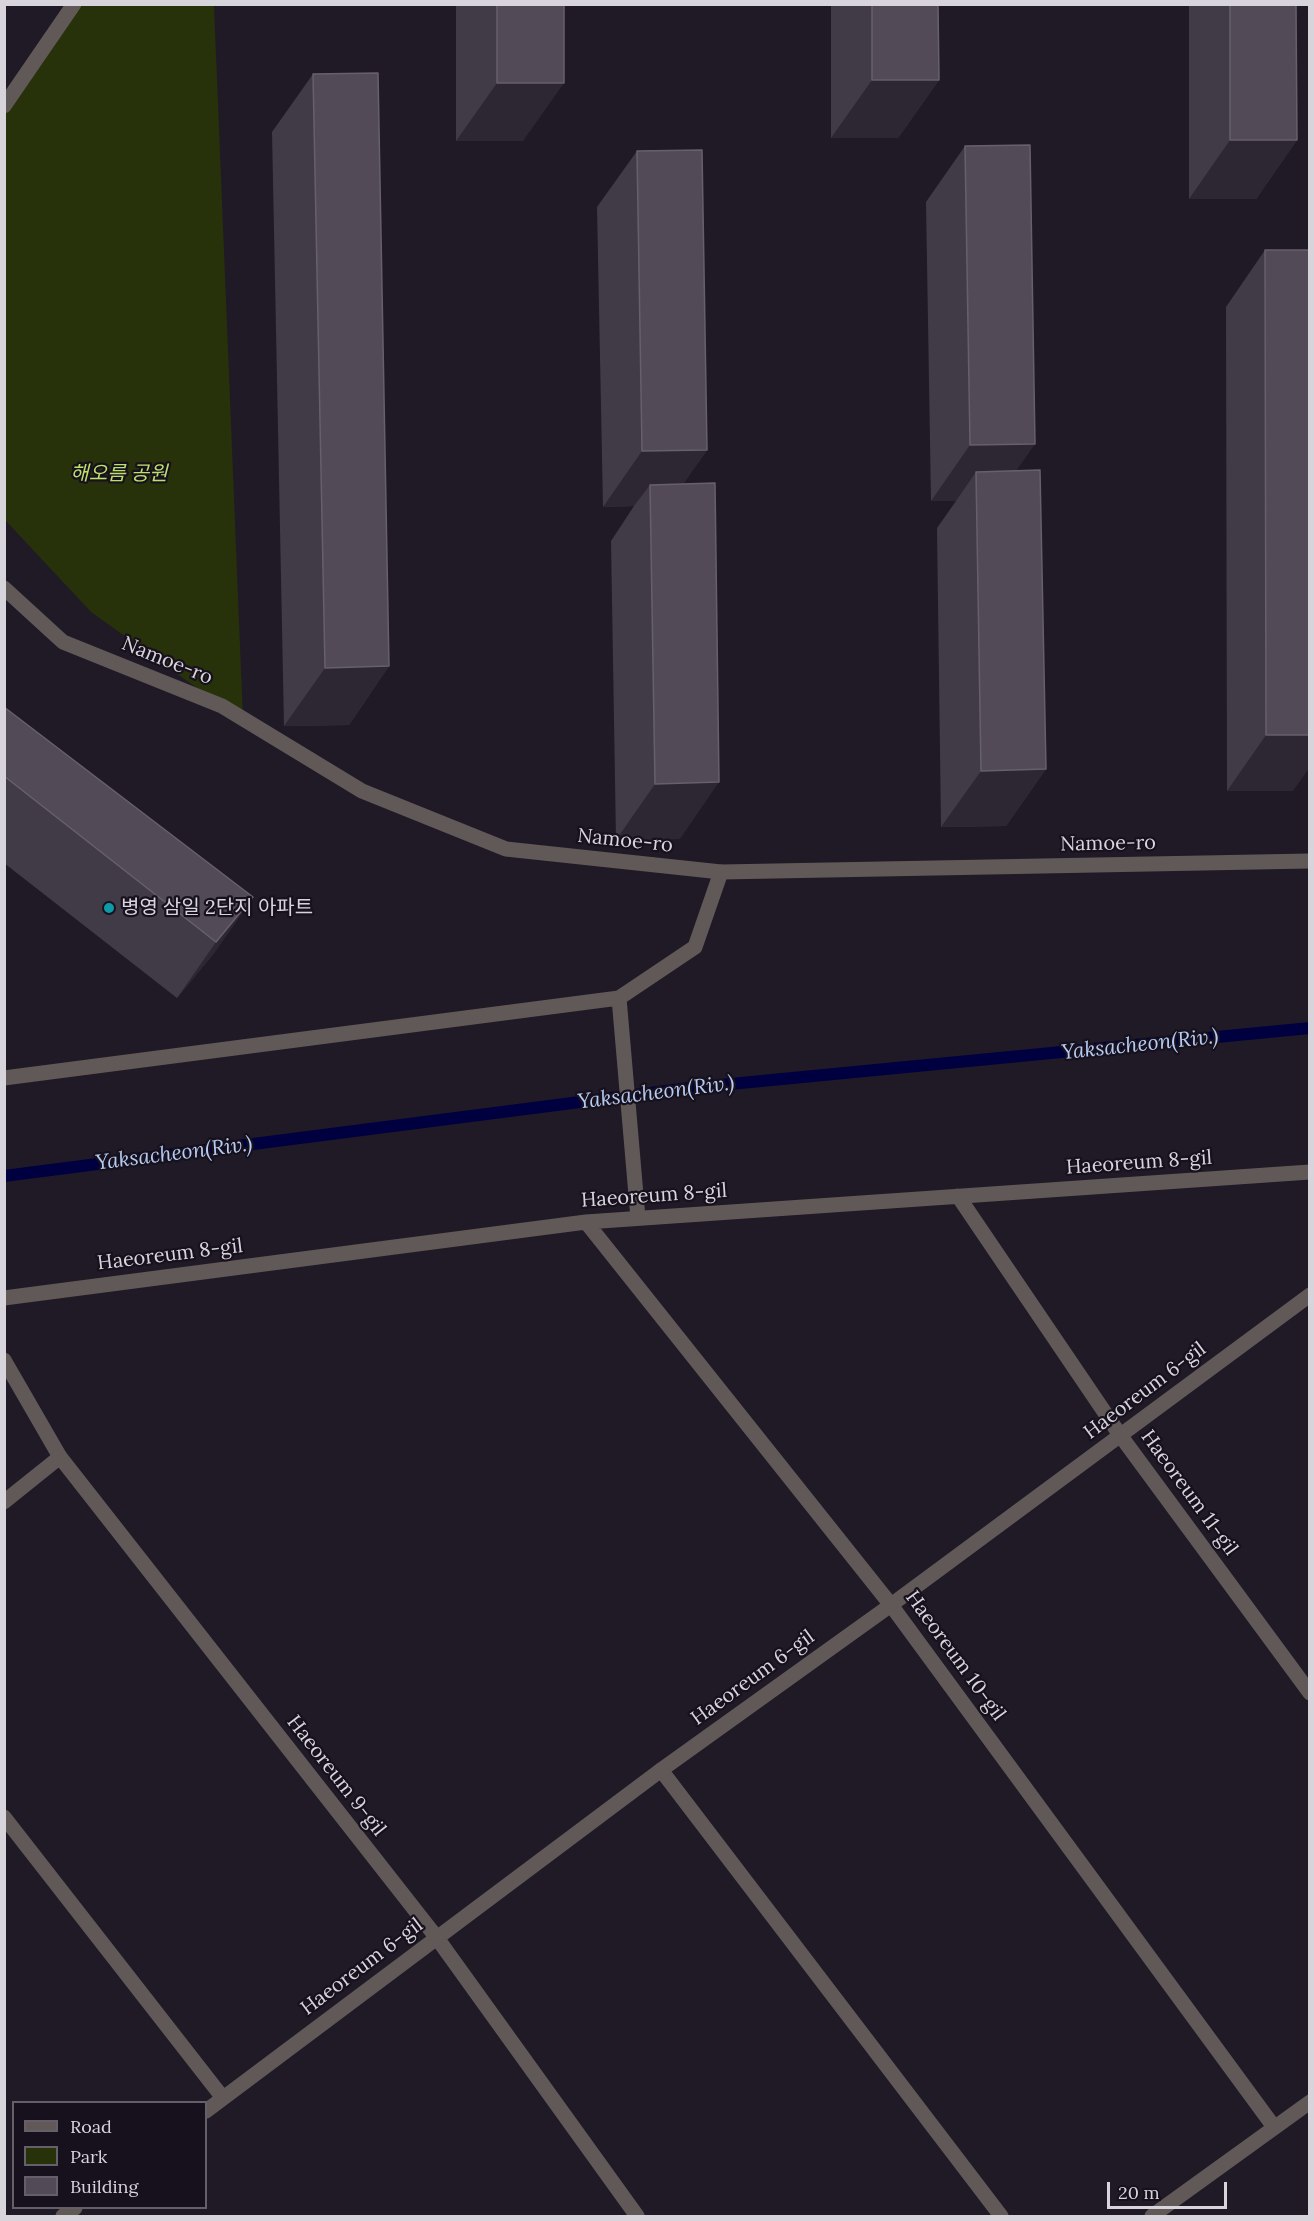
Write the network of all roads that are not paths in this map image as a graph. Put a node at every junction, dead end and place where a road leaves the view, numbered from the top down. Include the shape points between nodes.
1 (74, 4) edge
2 (4, 105) edge
3 (4, 588) edge
4 (1310, 861) edge
5 (721, 872) junction
6 (619, 998) junction
7 (4, 1078) edge
8 (1310, 1172) edge
9 (958, 1196) junction
10 (638, 1218) junction
11 (586, 1222) junction
12 (1310, 1295) edge
13 (4, 1298) edge
14 (4, 1360) edge
15 (1120, 1435) junction
16 (60, 1457) junction
17 (4, 1502) edge
18 (891, 1605) junction
19 (1310, 1693) edge
20 (661, 1770) junction
21 (4, 1817) edge
22 (437, 1938) junction
23 (223, 2098) junction
24 (1310, 2102) edge
25 (207, 2110) edge
26 (1274, 2127) junction
27 (637, 2217) edge
28 (1001, 2217) edge
29 (1152, 2217) edge

1 - 2 street
3 - 5 street, Namoe-ro via 63,642 222,706 362,791 507,849
4 - 5 street, Namoe-ro
5 - 6 street via 695,947
6 - 7 street
6 - 10 street
8 - 9 street, Haeoreum 8-gil
9 - 10 street, Haeoreum 8-gil
9 - 15 street, Haeoreum 11-gil
10 - 11 street, Haeoreum 8-gil
11 - 13 street, Haeoreum 8-gil
11 - 18 street, Haeoreum 10-gil
12 - 15 street, Haeoreum 6-gil
14 - 16 street, Haeoreum 9-gil
15 - 18 street, Haeoreum 6-gil
15 - 19 street, Haeoreum 11-gil
16 - 17 street
16 - 22 street, Haeoreum 9-gil
18 - 20 street, Haeoreum 6-gil
18 - 26 street, Haeoreum 10-gil
20 - 22 street, Haeoreum 6-gil
20 - 28 street
21 - 23 street
22 - 23 street, Haeoreum 6-gil
22 - 27 street, Haeoreum 9-gil
23 - 25 street, Haeoreum 6-gil
24 - 26 street
26 - 29 street

